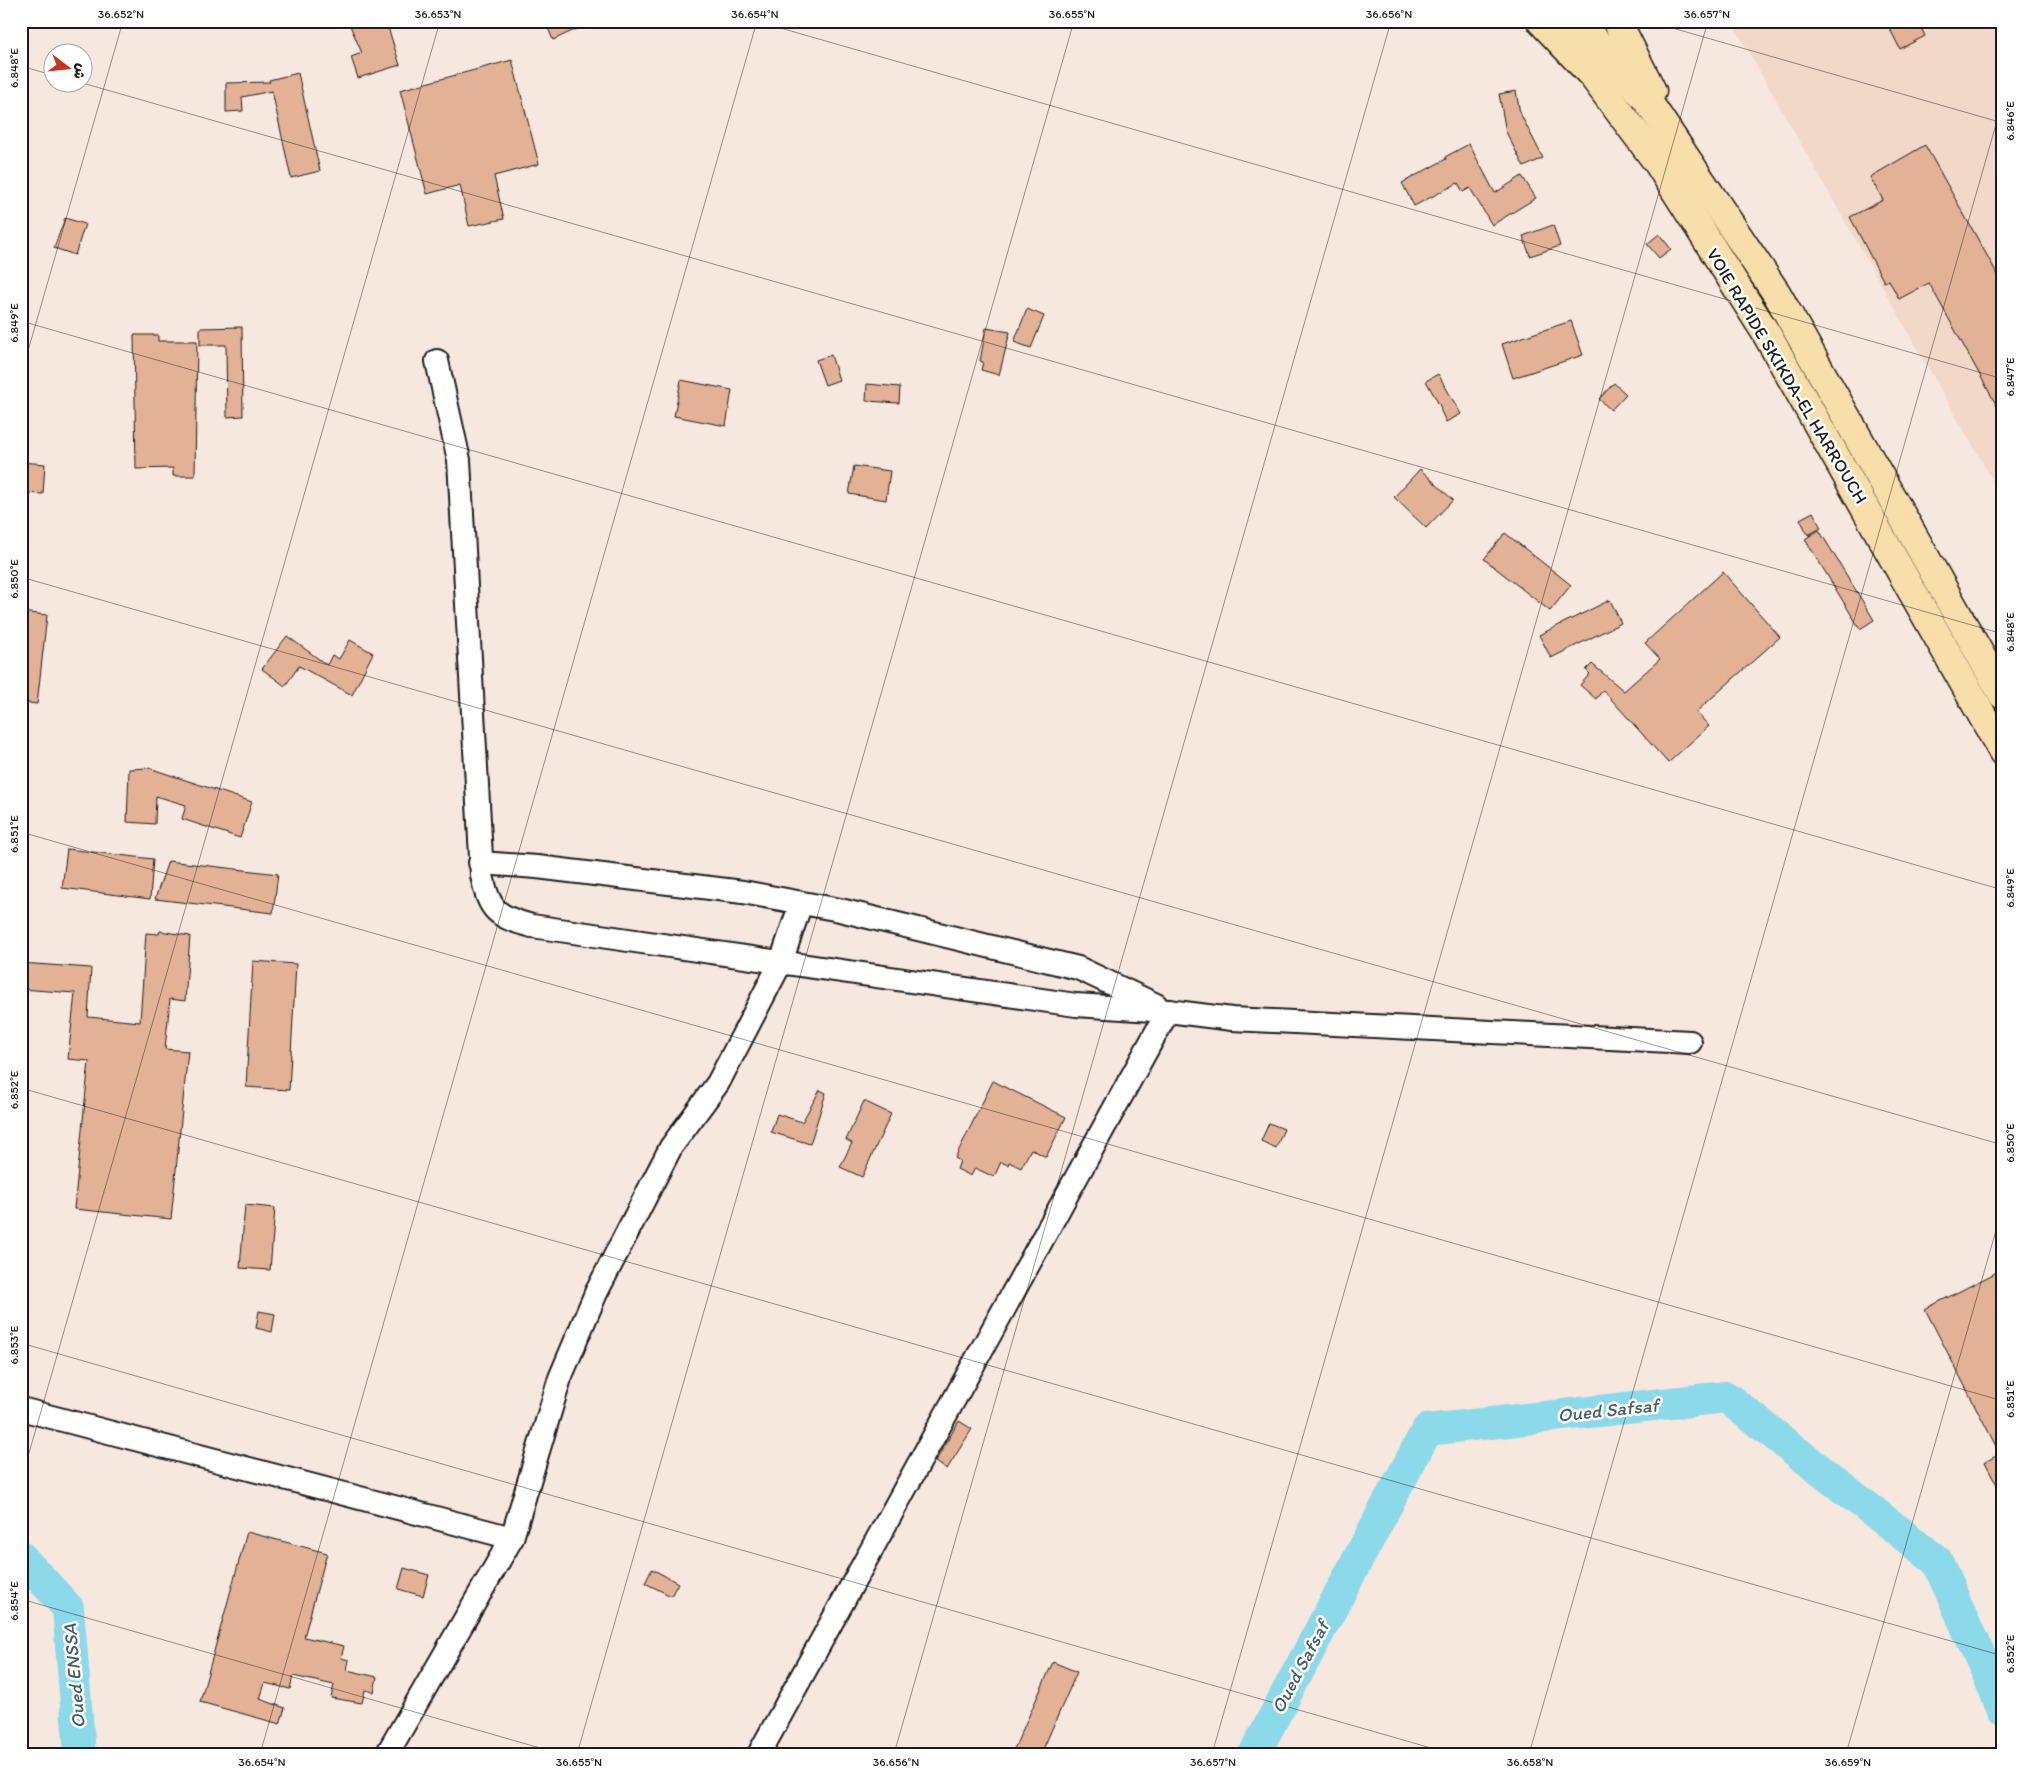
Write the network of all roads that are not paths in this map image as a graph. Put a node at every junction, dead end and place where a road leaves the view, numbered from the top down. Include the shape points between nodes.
1 (1541, 21) edge
2 (1578, 21) edge
3 (1617, 21) edge
4 (1681, 151) junction
5 (437, 361) dead end
6 (2003, 695) edge
7 (2003, 752) edge
8 (480, 863) junction
9 (801, 902) junction
10 (781, 962) junction
11 (1168, 1011) junction
12 (1690, 1042) dead end
13 (21, 1409) edge
14 (512, 1538) junction
15 (387, 1754) edge
16 (759, 1754) edge

1 - 7 highway, VOIE RAPIDE SKIKDA-EL HARROUCH via 1592,75 1658,163 1766,333
2 - 4 highway, VOIE RAPIDE SKIKDA-EL HARROUCH via 1647,100
3 - 4 highway
4 - 6 highway, VOIE RAPIDE SKIKDA-EL HARROUCH via 1777,294
5 - 8 street via 459,460
8 - 9 street via 743,892
8 - 10 street via 486,897 508,920
9 - 10 street
9 - 11 street via 1078,968
10 - 11 street via 1076,1005
10 - 14 street via 718,1084 671,1147 596,1293 560,1378
11 - 12 street via 1232,1019
11 - 16 street
13 - 14 street
14 - 15 street

